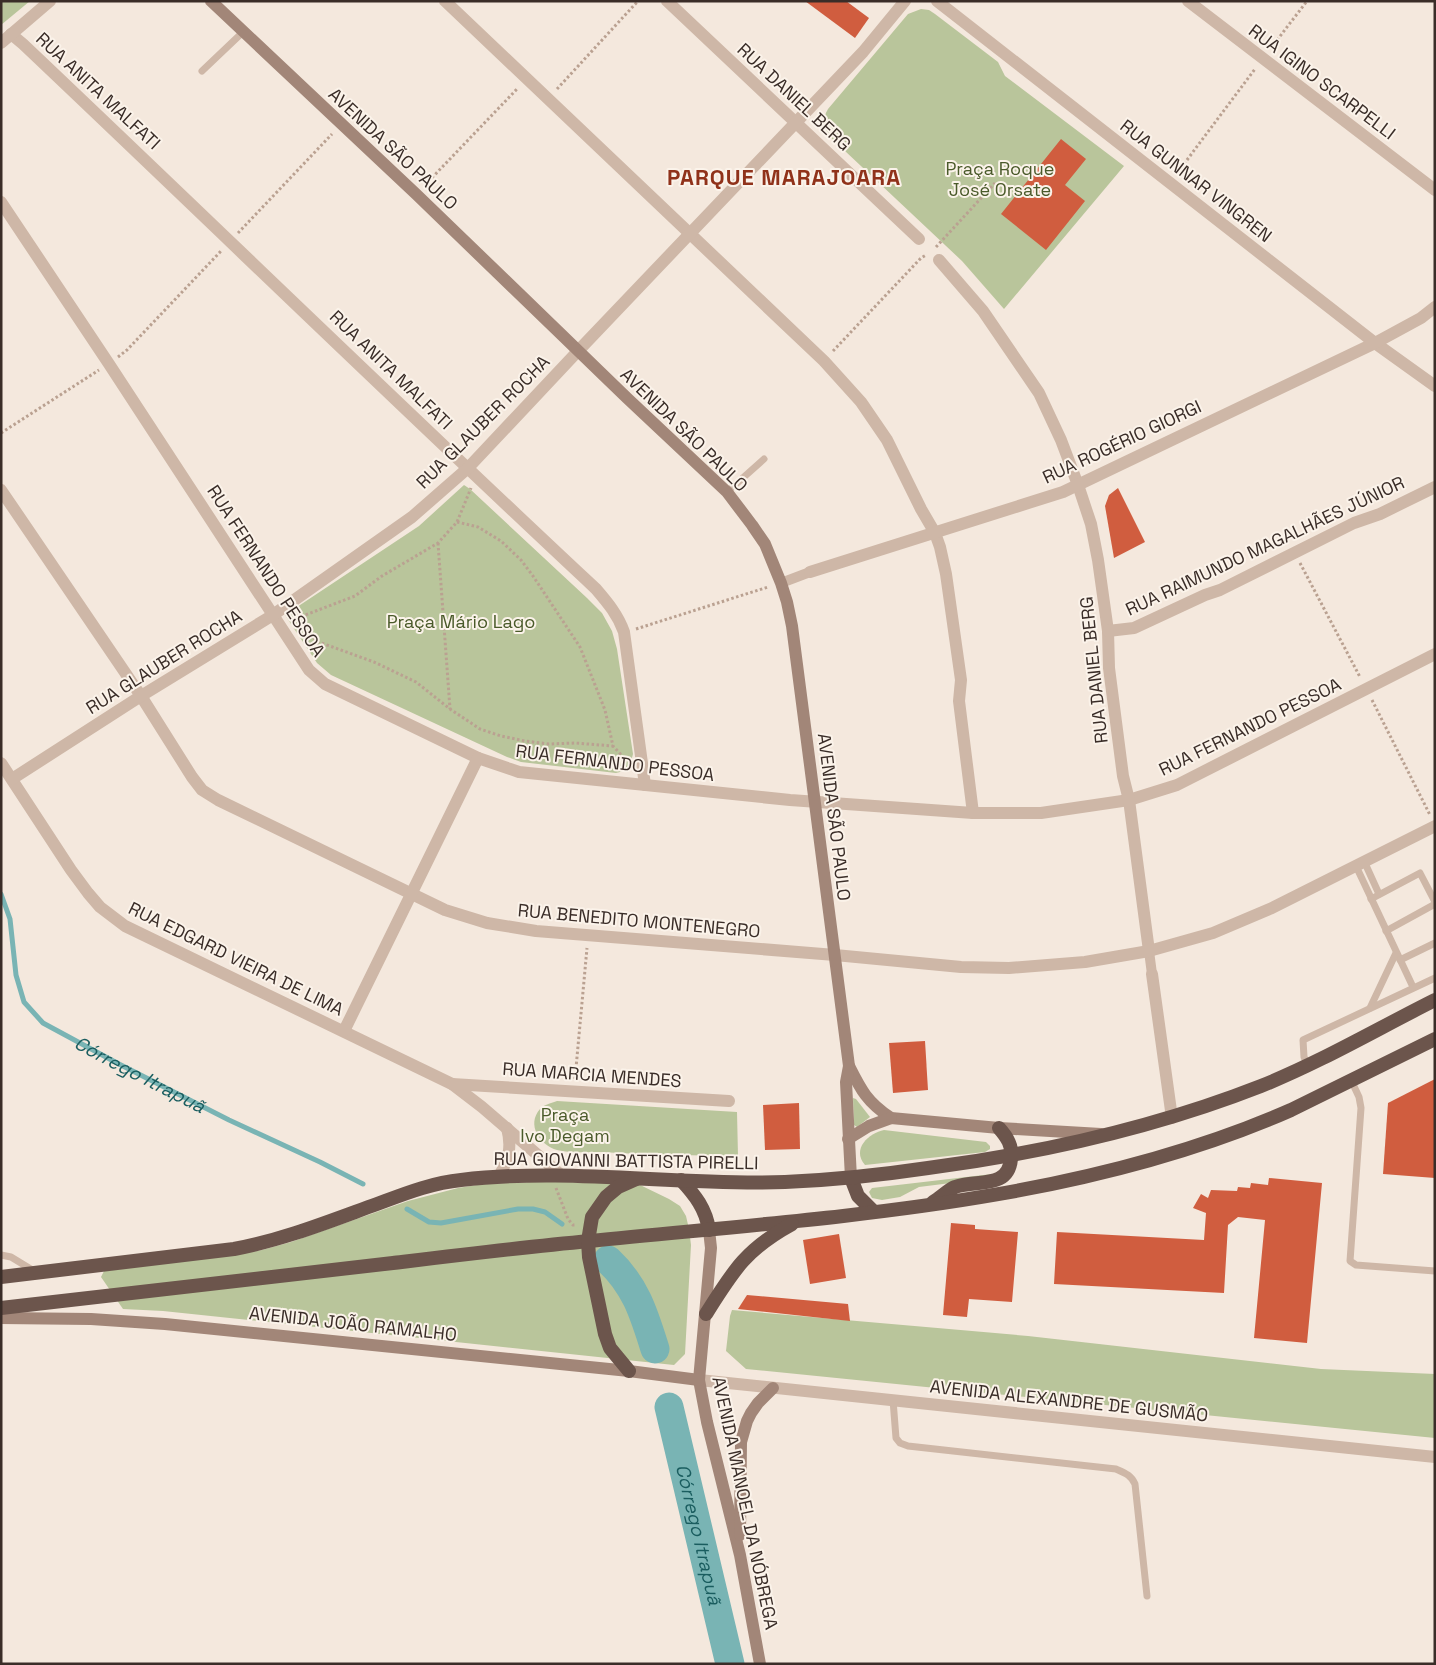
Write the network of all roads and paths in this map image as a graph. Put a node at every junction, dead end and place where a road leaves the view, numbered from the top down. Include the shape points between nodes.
1 (50, 1) edge
2 (211, 1) edge
3 (445, 1) edge
4 (638, 1) edge
5 (668, 1) edge
6 (905, 1) edge
7 (937, 1) edge
8 (1188, 1) edge
9 (1307, 1) edge
10 (243, 32) junction
11 (6, 39) edge
12 (1263, 59) junction
13 (202, 71) dead end
14 (526, 80) junction
15 (548, 99) junction
16 (796, 122) junction
17 (342, 125) junction
18 (995, 183) dead end
19 (1171, 183) junction
20 (1435, 190) edge
21 (416, 194) junction
22 (1, 202) edge
23 (689, 234) junction
24 (919, 239) dead end
25 (231, 241) junction
26 (939, 260) dead end
27 (1435, 307) edge
28 (1375, 342) junction
29 (578, 351) junction
30 (824, 361) junction
31 (109, 364) junction
32 (1435, 386) edge
33 (1, 433) edge
34 (764, 459) dead end
35 (468, 468) junction
36 (484, 484) junction
37 (1078, 485) junction
38 (1435, 487) edge
39 (1, 490) edge
40 (727, 492) junction
41 (456, 522) junction
42 (935, 533) junction
43 (438, 542) junction
44 (1294, 553) junction
45 (810, 572) joint
46 (781, 583) junction
47 (292, 603) junction
48 (273, 615) junction
49 (300, 616) junction
50 (1108, 631) junction
51 (284, 632) junction
52 (624, 632) junction
53 (1435, 654) edge
54 (1366, 689) junction
55 (141, 696) junction
56 (450, 710) junction
57 (613, 746) junction
58 (478, 758) junction
59 (1, 763) edge
60 (644, 766) junction
61 (12, 779) junction
62 (646, 785) junction
63 (1129, 800) junction
64 (815, 801) junction
65 (973, 813) junction
66 (1433, 821) edge
67 (1360, 864) junction
68 (411, 894) junction
69 (1379, 894) junction
70 (1371, 899) junction
71 (1435, 903) edge
72 (1386, 931) junction
73 (588, 935) junction
74 (1435, 943) edge
75 (1149, 951) junction
76 (1396, 953) junction
77 (834, 955) junction
78 (1400, 960) junction
79 (1152, 974) joint
80 (1435, 978) edge
81 (1413, 987) junction
82 (1435, 1000) edge
83 (1370, 1008) junction
84 (344, 1031) junction
85 (1435, 1039) edge
86 (849, 1066) junction
87 (1308, 1066) junction
88 (1351, 1080) junction
89 (452, 1084) junction
90 (574, 1092) junction
91 (729, 1101) dead end
92 (890, 1118) junction
93 (1172, 1118) junction
94 (507, 1128) junction
95 (999, 1128) junction
96 (1108, 1135) junction
97 (848, 1139) junction
98 (1012, 1156) junction
99 (556, 1175) junction
100 (499, 1176) junction
101 (639, 1178) junction
102 (851, 1178) junction
103 (681, 1180) junction
104 (930, 1204) junction
105 (872, 1211) junction
106 (798, 1221) junction
107 (709, 1230) junction
108 (589, 1234) junction
109 (1, 1255) edge
110 (1435, 1271) edge
111 (36, 1273) junction
112 (1, 1277) edge
113 (1, 1308) edge
114 (706, 1314) junction
115 (1, 1318) edge
116 (629, 1371) junction
117 (699, 1380) junction
118 (773, 1388) junction
119 (893, 1400) junction
120 (1435, 1457) edge
121 (740, 1555) junction
122 (1148, 1596) dead end
123 (760, 1664) edge

1 - 11 street
2 - 10 main road, AVENIDA SÃO PAULO
3 - 14 street
4 - 15 path
5 - 16 street, RUA DANIEL BERG
6 - 16 street, RUA GLAUBER ROCHA via 863,52
7 - 19 street, RUA GUNNAR VINGREN
8 - 12 street, RUA IGINO SCARPELLI
9 - 12 path
10 - 13 lane
10 - 17 main road, AVENIDA SÃO PAULO
11 - 25 street, RUA ANITA MALFATI via 23,44
12 - 19 path
12 - 20 street, RUA IGINO SCARPELLI
14 - 15 street
14 - 21 path
15 - 23 street
16 - 23 street, RUA GLAUBER ROCHA
16 - 24 street, RUA DANIEL BERG
17 - 21 main road, AVENIDA SÃO PAULO
17 - 25 path
18 - 30 path
19 - 28 street, RUA GUNNAR VINGREN
21 - 29 main road, AVENIDA SÃO PAULO
22 - 31 street, RUA FERNANDO PESSOA
23 - 29 street, RUA GLAUBER ROCHA
23 - 30 street
25 - 31 path via 127,350
25 - 35 street, RUA ANITA MALFATI
26 - 37 street, RUA DANIEL BERG via 983,311 1039,393
27 - 28 street, RUA ROGÉRIO GIORGI
28 - 32 street, RUA GUNNAR VINGREN
28 - 37 street, RUA ROGÉRIO GIORGI
29 - 35 street, RUA GLAUBER ROCHA
29 - 40 main road, AVENIDA SÃO PAULO
30 - 42 street via 861,402 887,440
31 - 33 path
31 - 48 street, RUA FERNANDO PESSOA
34 - 40 lane
35 - 36 street, RUA ANITA MALFATI
35 - 47 street, RUA GLAUBER ROCHA via 412,517
36 - 41 path via 470,489
36 - 52 street, RUA ANITA MALFATI via 596,589 612,606
37 - 42 street, RUA ROGÉRIO GIORGI
37 - 50 street, RUA DANIEL BERG via 1092,524
38 - 44 street, RUA RAIMUNDO MAGALHÃES JÚNIOR via 1380,514 1354,522
39 - 55 street, RUA BENEDITO MONTENEGRO
40 - 46 main road, AVENIDA SÃO PAULO via 765,544
41 - 43 path
41 - 57 path via 478,527 501,541 533,576 580,647 605,710
42 - 45 street, RUA ROGÉRIO GIORGI
42 - 65 street via 946,574 961,680 959,701
43 - 49 path via 355,596
43 - 56 path
44 - 50 street, RUA RAIMUNDO MAGALHÃES JÚNIOR via 1134,628
44 - 54 path
45 - 46 street, RUA ROGÉRIO GIORGI
46 - 52 path
46 - 64 main road, AVENIDA SÃO PAULO via 792,626
47 - 48 street, RUA GLAUBER ROCHA
47 - 49 path
48 - 51 street, RUA FERNANDO PESSOA
48 - 55 street, RUA GLAUBER ROCHA
49 - 51 path
49 - 56 path via 316,641 374,662 416,682
50 - 63 street, RUA DANIEL BERG via 1123,776
51 - 58 street, RUA FERNANDO PESSOA via 309,670 325,684
52 - 60 street, RUA ANITA MALFATI
53 - 54 street, RUA FERNANDO PESSOA
54 - 63 street, RUA FERNANDO PESSOA via 1177,785
54 - 66 path
55 - 61 street, RUA GLAUBER ROCHA
55 - 68 street, RUA BENEDITO MONTENEGRO via 202,790
56 - 57 path via 480,729 501,736 549,744
57 - 60 path via 630,765
58 - 62 street, RUA FERNANDO PESSOA via 532,775
58 - 68 street
59 - 61 street, RUA EDGARD VIEIRA DE LIMA
60 - 62 street, RUA ANITA MALFATI
61 - 84 street, RUA EDGARD VIEIRA DE LIMA via 71,870 100,908 125,926
62 - 64 street, RUA FERNANDO PESSOA
63 - 65 street, RUA FERNANDO PESSOA via 1041,813
63 - 75 street, RUA DANIEL BERG
64 - 65 street, RUA FERNANDO PESSOA
64 - 77 main road, AVENIDA SÃO PAULO
66 - 67 street, RUA BENEDITO MONTENEGRO
67 - 69 lane
67 - 70 lane
67 - 75 street, RUA BENEDITO MONTENEGRO via 1213,933
68 - 73 street, RUA BENEDITO MONTENEGRO via 445,910 487,923
68 - 84 street
69 - 70 lane
69 - 71 lane via 1420,873
70 - 72 lane
71 - 72 lane
72 - 76 lane
73 - 77 street, RUA BENEDITO MONTENEGRO
73 - 90 path
74 - 78 lane
75 - 77 street, RUA BENEDITO MONTENEGRO via 1085,962 1009,968 961,968
75 - 79 street, RUA DANIEL BERG
76 - 78 lane
76 - 83 lane
77 - 86 main road, AVENIDA SÃO PAULO
78 - 81 lane
79 - 93 street, RUA DANIEL BERG
80 - 81 lane
81 - 83 lane
82 - 87 highway, RUA GIOVANNI BATTISTA PIRELLI
83 - 87 lane via 1304,1040 1304,1057
84 - 89 street, RUA EDGARD VIEIRA DE LIMA
85 - 88 highway
86 - 92 main road, AVENIDA SÃO PAULO via 866,1098
86 - 97 main road, AVENIDA SÃO PAULO via 846,1082
87 - 93 highway, RUA GIOVANNI BATTISTA PIRELLI
88 - 104 highway via 1267,1121 1213,1141 1084,1177
88 - 110 lane via 1361,1108 1350,1261 1356,1265
89 - 90 street, RUA MARCIA MENDES
89 - 94 street, RUA EDGARD VIEIRA DE LIMA
90 - 91 street, RUA MARCIA MENDES
92 - 95 main road
92 - 97 main road
93 - 96 highway, RUA GIOVANNI BATTISTA PIRELLI
94 - 99 street, RUA EDGARD VIEIRA DE LIMA
94 - 100 street via 510,1153
95 - 96 main road
95 - 98 highway via 1007,1137
96 - 98 highway, RUA GIOVANNI BATTISTA PIRELLI
97 - 102 main road, AVENIDA SÃO PAULO
98 - 102 highway, RUA GIOVANNI BATTISTA PIRELLI
98 - 104 highway via 1004,1176 994,1181 955,1187
99 - 100 highway, RUA GIOVANNI BATTISTA PIRELLI
99 - 101 highway, RUA GIOVANNI BATTISTA PIRELLI
99 - 108 path via 568,1219
100 - 111 highway, RUA GIOVANNI BATTISTA PIRELLI via 433,1185 260,1244
101 - 103 highway, RUA GIOVANNI BATTISTA PIRELLI
101 - 108 highway via 618,1187 606,1197 592,1217
102 - 103 highway, RUA GIOVANNI BATTISTA PIRELLI via 784,1182
102 - 105 highway via 858,1196
103 - 107 highway via 703,1209
104 - 105 highway
105 - 106 highway
106 - 107 highway
106 - 114 highway via 773,1234 748,1254
107 - 108 highway
107 - 114 main road, AVENIDA MANOEL DA NÓBREGA via 711,1248
108 - 113 highway, AVENIDA JOÃO RAMALHO
108 - 116 highway via 589,1257 605,1334 610,1348
109 - 111 lane via 11,1257
111 - 112 highway
114 - 117 main road, AVENIDA MANOEL DA NÓBREGA
115 - 116 main road, AVENIDA JOÃO RAMALHO via 165,1324
116 - 117 main road, AVENIDA JOÃO RAMALHO
117 - 118 street, AVENIDA ALEXANDRE DE GUSMÃO
117 - 121 main road, AVENIDA MANOEL DA NÓBREGA
118 - 119 street, AVENIDA ALEXANDRE DE GUSMÃO
118 - 121 main road via 751,1413 741,1442
119 - 120 street, AVENIDA ALEXANDRE DE GUSMÃO
119 - 122 lane via 896,1438 908,1446 1116,1469 1133,1478
121 - 123 main road, AVENIDA MANOEL DA NÓBREGA

